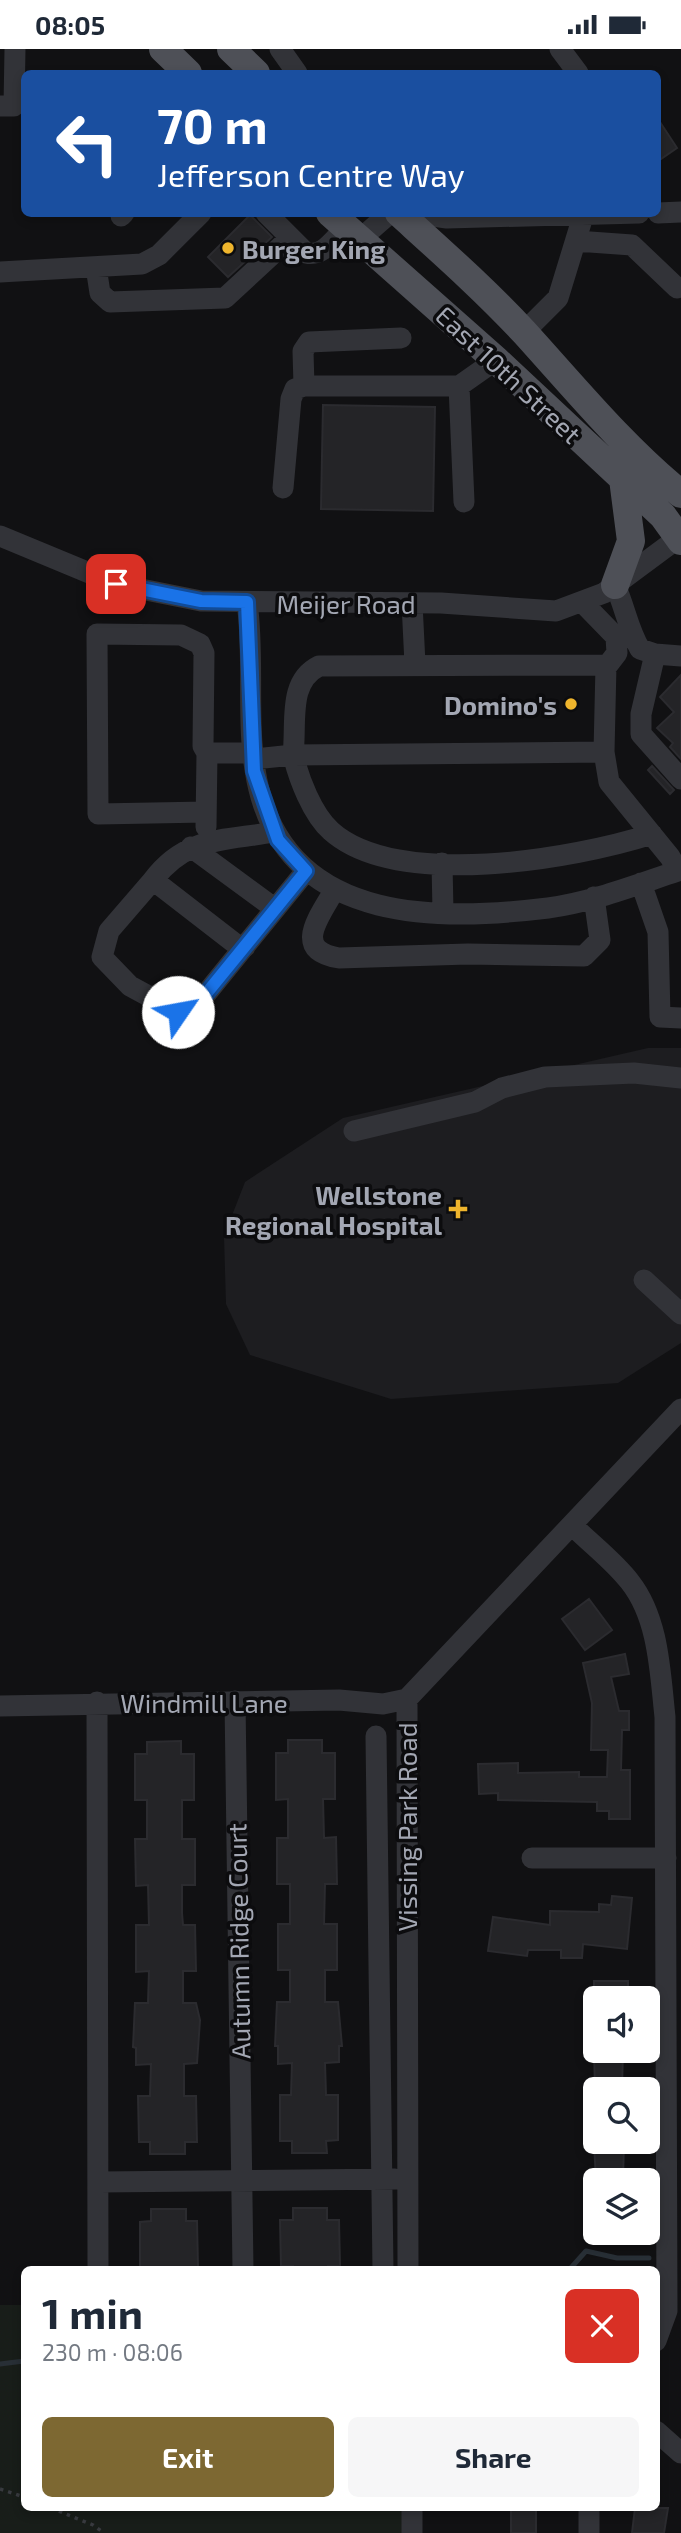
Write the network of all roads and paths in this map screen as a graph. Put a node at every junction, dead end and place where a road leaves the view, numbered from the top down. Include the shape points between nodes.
1 (15, 49) edge
2 (163, 49) edge
3 (231, 49) edge
4 (280, 49) edge
5 (560, 49) edge
6 (185, 70) edge
7 (253, 70) edge
8 (295, 70) edge
9 (576, 70) edge
10 (0, 106) edge
11 (681, 212) edge
12 (661, 213) edge
13 (197, 217) edge
14 (270, 217) edge
15 (378, 217) edge
16 (404, 217) edge
17 (440, 217) edge
18 (481, 217) edge
19 (583, 217) edge
20 (344, 228) edge
21 (290, 238) junction
22 (576, 241) junction
23 (96, 267) junction
24 (0, 272) edge
25 (677, 288) dead end
26 (524, 332) junction
27 (401, 338) dead end
28 (496, 360) junction
29 (304, 386) junction
30 (459, 386) junction
31 (623, 479) junction
32 (283, 488) dead end
33 (681, 494) edge
34 (464, 502) dead end
35 (0, 536) edge
36 (680, 538) edge
37 (615, 585) junction
38 (247, 602) junction
39 (412, 603) junction
40 (583, 603) junction
41 (648, 652) junction
42 (681, 656) edge
43 (612, 657) junction
44 (415, 664) junction
45 (604, 752) junction
46 (207, 753) junction
47 (293, 755) junction
48 (254, 756) junction
49 (681, 779) edge
50 (206, 812) junction
51 (275, 832) junction
52 (652, 834) junction
53 (202, 844) junction
54 (443, 863) junction
55 (306, 871) junction
56 (679, 871) edge
57 (153, 880) junction
58 (640, 883) junction
59 (335, 889) junction
60 (594, 897) junction
61 (274, 908) junction
62 (443, 912) junction
63 (245, 947) junction
64 (681, 1018) edge
65 (681, 1078) edge
66 (354, 1131) dead end
67 (644, 1280) dead end
68 (681, 1314) edge
69 (681, 1409) edge
70 (572, 1525) junction
71 (407, 1699) junction
72 (235, 1701) junction
73 (97, 1702) junction
74 (0, 1706) edge
75 (376, 1736) dead end
76 (532, 1858) dead end
77 (666, 1858) junction
78 (407, 2178) junction
79 (381, 2180) junction
80 (99, 2182) junction
81 (241, 2182) junction
82 (98, 2266) edge
83 (243, 2266) edge
84 (383, 2266) edge
85 (408, 2266) edge
86 (660, 2330) edge
87 (660, 2435) edge
88 (681, 2453) edge
89 (0, 2489) edge
90 (21, 2496) edge
91 (58, 2511) edge
92 (412, 2511) edge
93 (589, 2511) edge
94 (104, 2533) edge
95 (412, 2533) edge
96 (589, 2533) edge

1 - 10 street via 14,106
2 - 6 main road
3 - 7 main road
4 - 8 street
5 - 9 street
11 - 12 street
13 - 23 street via 159,255 142,264
14 - 21 street
15 - 20 street
16 - 26 main road, East 10th Street
17 - 18 street
19 - 22 street
20 - 21 street via 314,255
20 - 28 main road, East 10th Street
21 - 23 street via 225,298 110,302 100,293
22 - 25 street via 632,245
22 - 26 street via 558,298
23 - 24 street
26 - 33 main road, East 10th Street via 560,376
27 - 29 street via 309,342 303,351
28 - 30 street
28 - 31 main road, East 10th Street
29 - 30 street
29 - 32 street via 295,389 291,399
30 - 34 street
31 - 36 main road, East 10th Street
31 - 37 main road via 631,541
35 - 38 street, Meijer Road via 116,584 201,601
36 - 37 street, Meijer Road
37 - 40 street, Meijer Road
37 - 41 street via 630,630
38 - 39 street, Meijer Road
38 - 48 street
39 - 40 street, Meijer Road via 556,611
39 - 44 street
40 - 43 street via 611,630
41 - 42 street
41 - 43 street
41 - 49 street via 641,734
43 - 44 street
43 - 45 street
44 - 47 street via 341,664 319,666 306,673 295,708
45 - 47 street
45 - 52 street via 609,782
46 - 48 street
46 - 50 street
46 - 50 street via 203,746 204,653 200,644 181,635 97,634 98,814
47 - 48 street
47 - 54 street via 297,772 330,830 375,855
48 - 51 street via 262,800
50 - 53 street
51 - 53 street
51 - 55 street
52 - 54 street via 615,846 513,863
52 - 56 street
53 - 57 street via 174,856
53 - 61 street
54 - 62 street
55 - 59 street
55 - 61 street
56 - 58 street
57 - 63 street
57 - 63 street via 109,931 102,957 130,986 178,1012 189,1009
58 - 60 street
58 - 64 street via 658,932 660,1017
59 - 60 street via 312,933 313,945 321,955 339,958 584,956 600,940
59 - 62 street via 393,911
60 - 62 street via 550,908
61 - 63 street
65 - 66 street via 634,1073 545,1077 502,1088 475,1102
67 - 68 street
69 - 70 street, Vissing Park Road
70 - 71 street, Vissing Park Road
70 - 77 street via 630,1582 651,1623 665,1717
71 - 72 street, Windmill Lane via 383,1704
71 - 78 street, Vissing Park Road
72 - 73 street, Windmill Lane
72 - 81 street, Autumn Ridge Court
73 - 74 street, Windmill Lane
73 - 80 street
75 - 79 street
76 - 77 street
77 - 86 street via 667,2311
78 - 79 street
78 - 85 street, Vissing Park Road
79 - 81 street
79 - 84 street
80 - 81 street
80 - 82 street
81 - 83 street, Autumn Ridge Court
87 - 88 street
89 - 90 path
91 - 94 path
92 - 95 street
93 - 96 street

